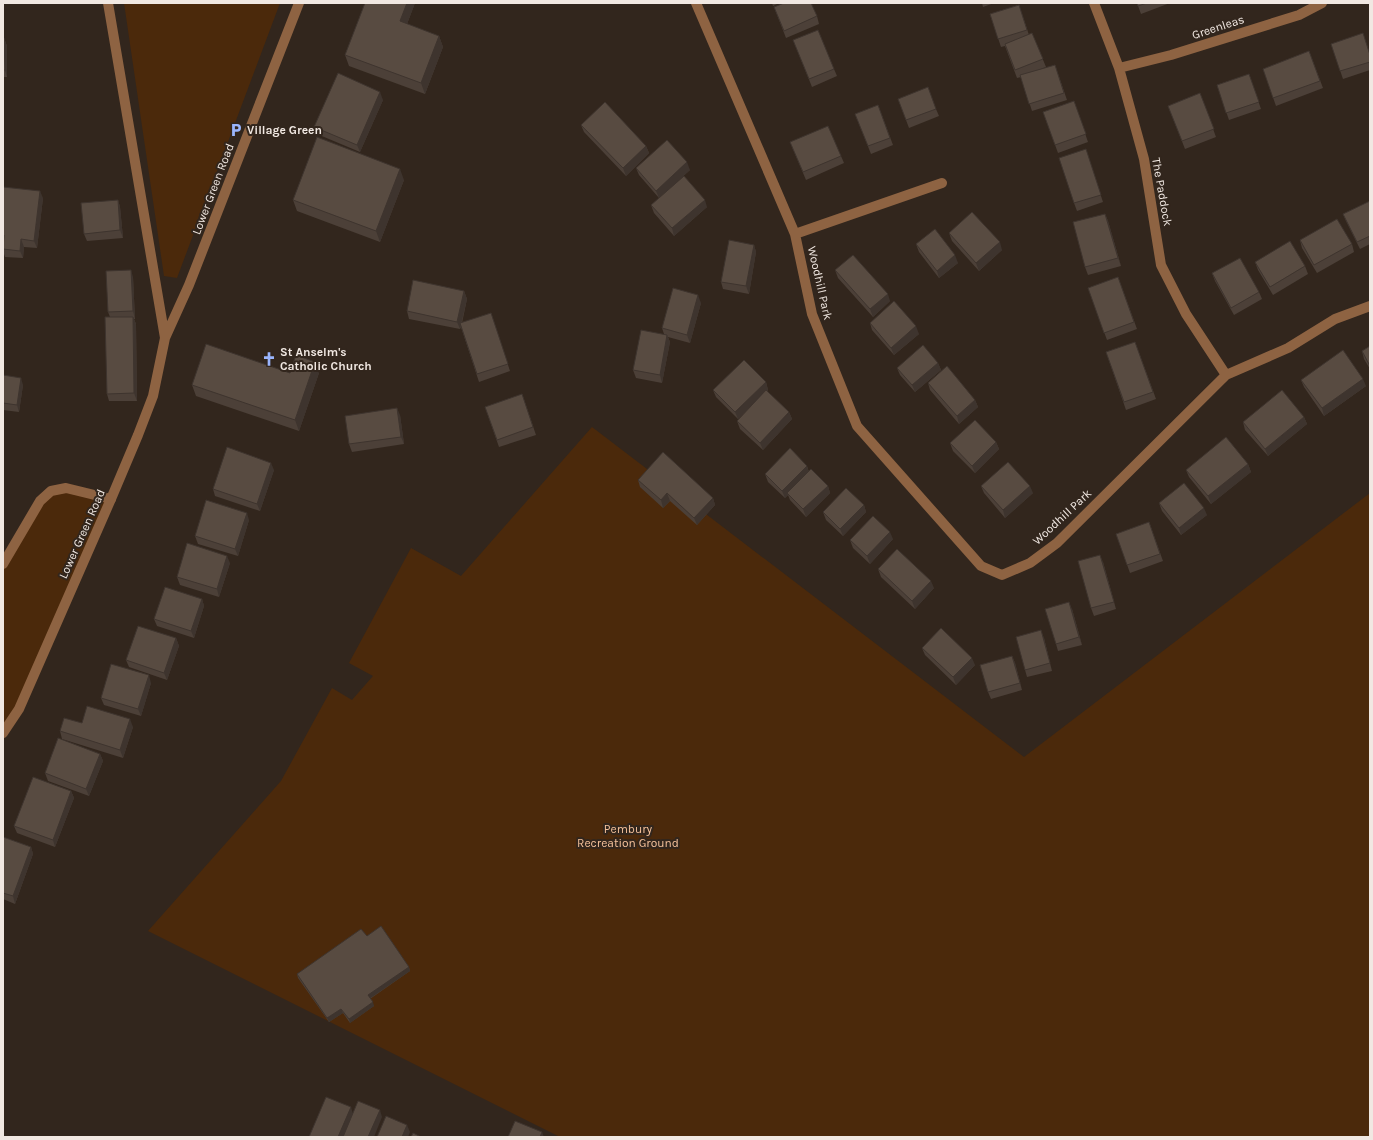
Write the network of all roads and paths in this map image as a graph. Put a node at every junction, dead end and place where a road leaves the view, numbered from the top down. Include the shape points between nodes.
1 (108, 3) edge
2 (299, 3) edge
3 (696, 3) edge
4 (1094, 3) edge
5 (1322, 3) edge
6 (1119, 68) junction
7 (942, 183) dead end
8 (795, 234) junction
9 (1370, 306) edge
10 (165, 338) junction
11 (1226, 375) junction
12 (111, 499) junction
13 (3, 564) edge
14 (3, 733) edge

1 - 10 street, Lower Green Road
2 - 10 street, Lower Green Road via 189,285
3 - 8 street, Woodhill Park
4 - 6 street, The Paddock
5 - 6 street, Greenleas via 1299,15 1171,55
6 - 11 street, The Paddock via 1144,159 1161,264 1186,314
7 - 8 street, Woodhill Park
8 - 11 street, Woodhill Park via 812,314 857,426 981,566 1002,575 1030,563 1057,543
9 - 11 street, Woodhill Park via 1335,319 1288,348
10 - 12 street, Lower Green Road via 153,396
12 - 13 street via 66,488 51,491 40,501
12 - 14 street, Lower Green Road via 19,709

